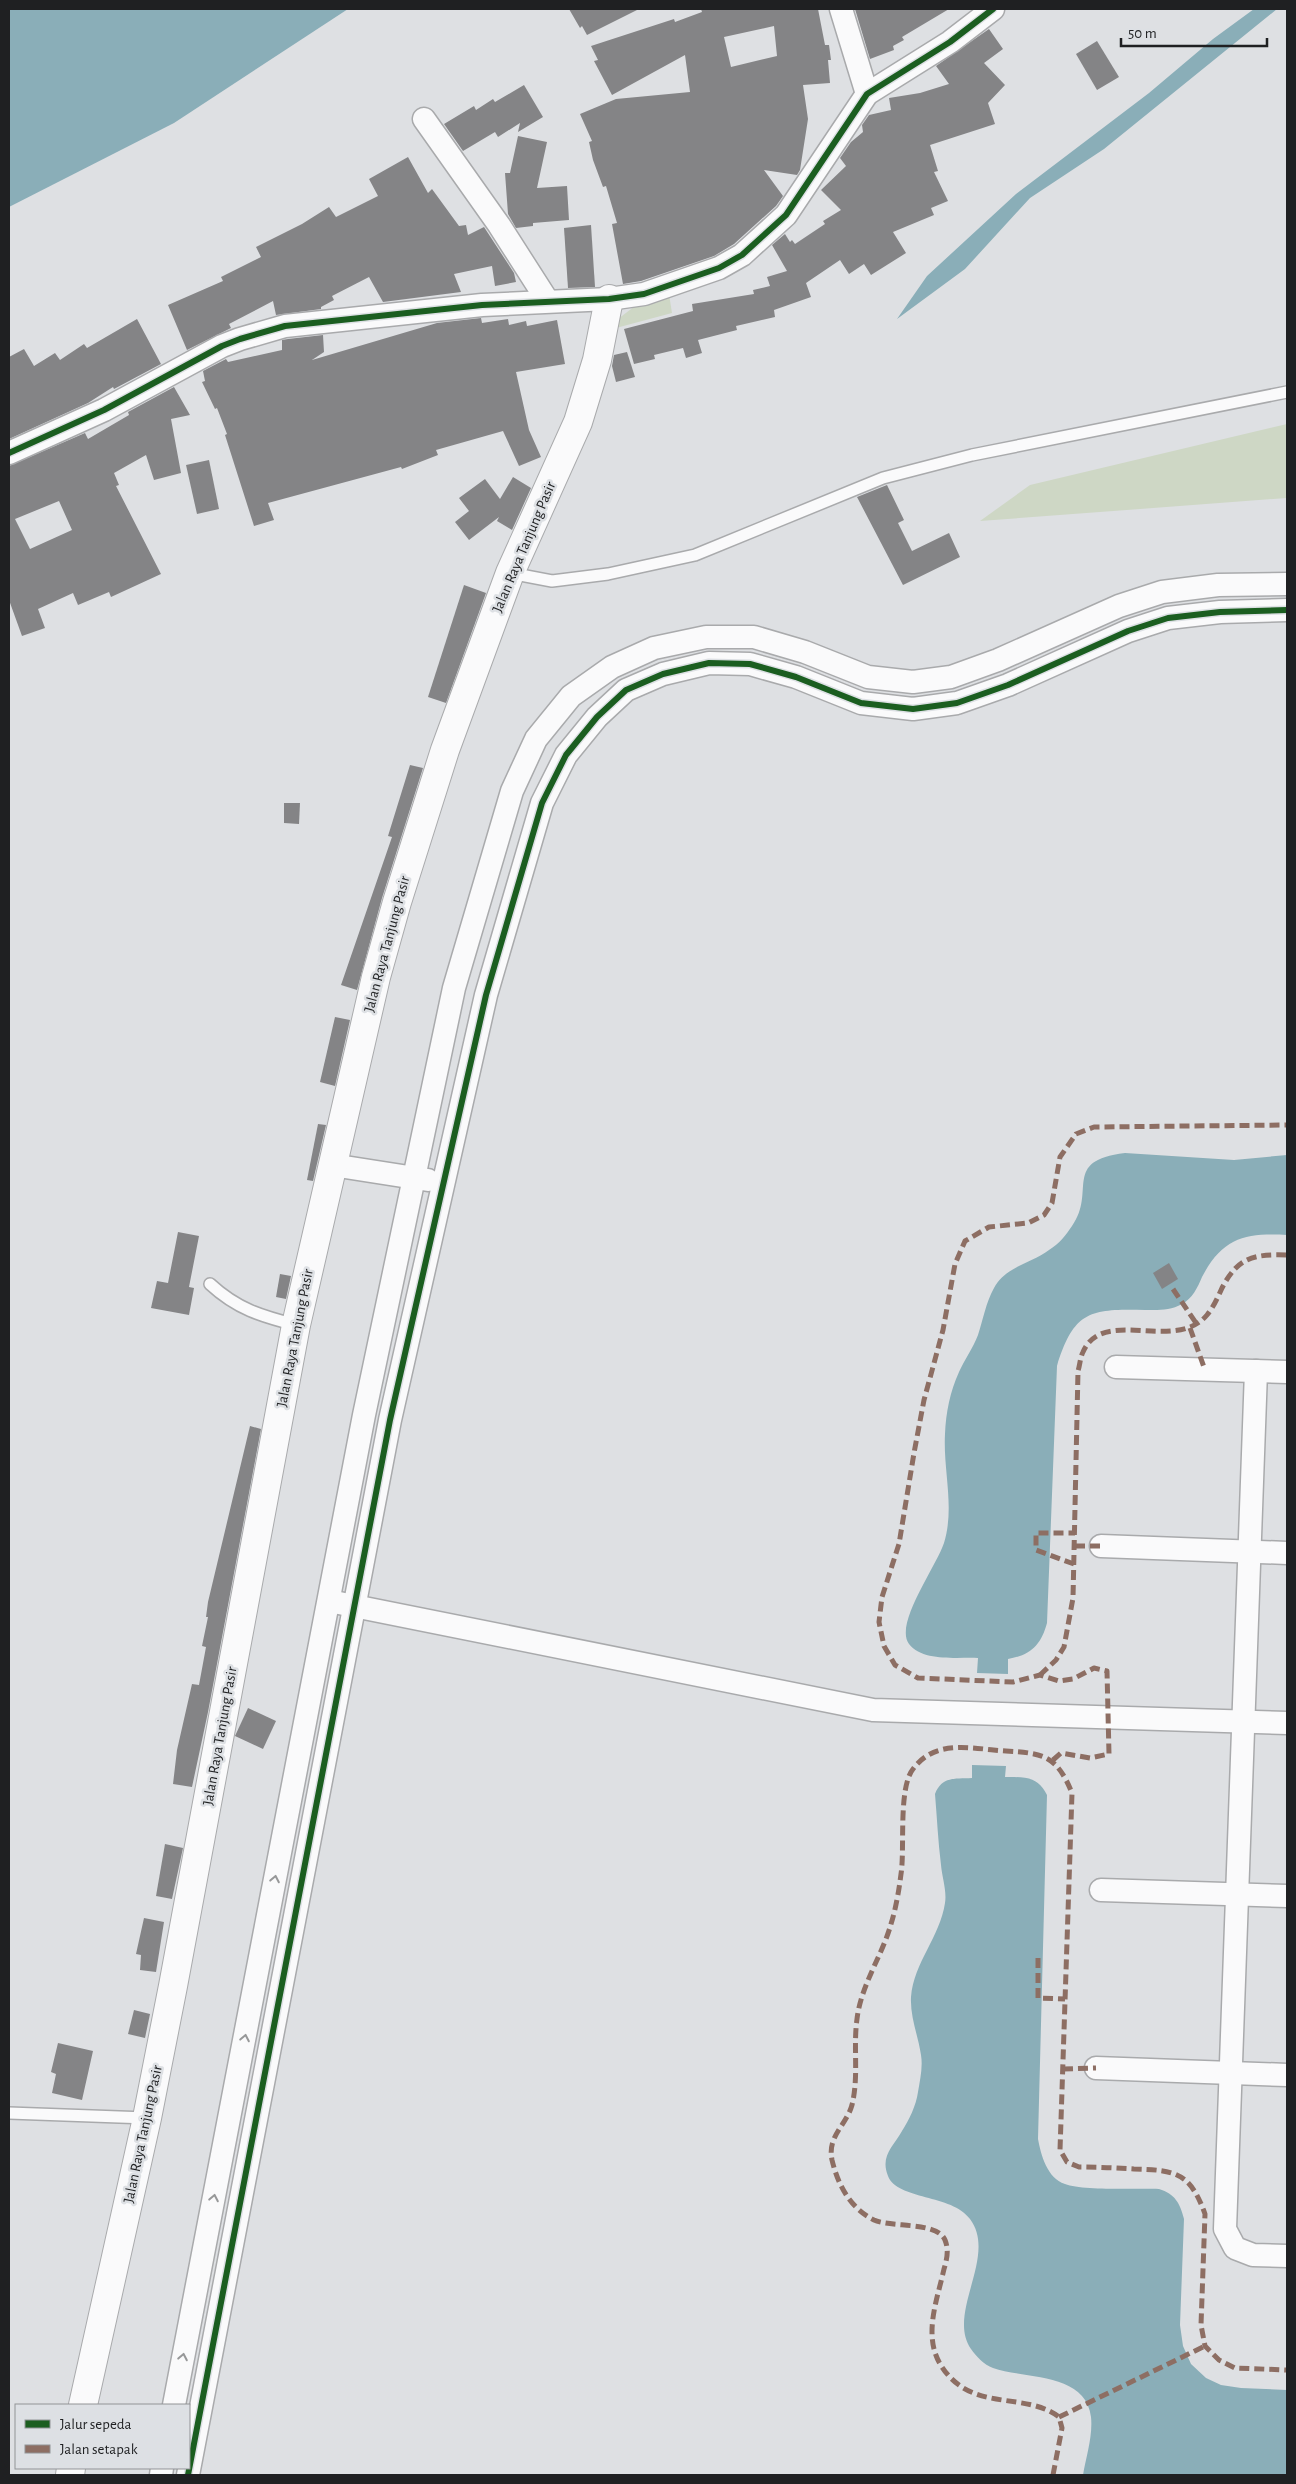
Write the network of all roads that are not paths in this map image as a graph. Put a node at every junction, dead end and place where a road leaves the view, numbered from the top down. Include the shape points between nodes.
1 (841, 9) edge
2 (993, 9) edge
3 (867, 94) junction
4 (424, 119) dead end
5 (609, 299) junction
6 (547, 300) junction
7 (1287, 392) edge
8 (9, 453) edge
9 (510, 574) junction
10 (1287, 584) edge
11 (1287, 610) edge
12 (332, 1165) junction
13 (414, 1178) junction
14 (444, 1183) junction
15 (210, 1284) dead end
16 (296, 1325) junction
17 (1116, 1367) dead end
18 (1256, 1371) junction
19 (1287, 1372) edge
20 (1101, 1546) dead end
21 (1249, 1551) junction
22 (1287, 1553) edge
23 (329, 1601) junction
24 (355, 1606) junction
25 (1243, 1722) junction
26 (1287, 1724) edge
27 (1101, 1890) dead end
28 (1237, 1895) junction
29 (1287, 1896) edge
30 (1096, 2068) dead end
31 (1231, 2073) junction
32 (1287, 2075) edge
33 (9, 2113) edge
34 (147, 2118) junction
35 (1287, 2256) edge
36 (83, 2404) edge
37 (174, 2404) edge
38 (190, 2465) edge

1 - 3 street
2 - 3 street via 950,42
3 - 5 street via 786,215 742,254 719,268 670,287
4 - 6 street
5 - 6 street
5 - 9 street, Jalan Raya Tanjung Pasir via 597,360 578,422
6 - 8 street via 285,326 240,339 186,364 104,410
7 - 9 lane via 972,455 883,478 695,555 608,574 552,581
9 - 12 street, Jalan Raya Tanjung Pasir via 445,750 397,902
10 - 13 street via 1218,585 1162,592 1119,606 998,660 951,677 922,681 868,677 805,652 754,637 706,637 654,648 612,667 571,696 536,739 512,791 454,988
11 - 14 street via 1168,618 1128,631 1000,688 957,703 913,709 861,703 796,677 750,664 708,663 663,674 626,690 597,717 566,755 542,804 486,995
12 - 13 street
12 - 16 street, Jalan Raya Tanjung Pasir
13 - 14 street
13 - 23 street
14 - 24 street via 390,1420
15 - 16 lane via 246,1310
16 - 34 street, Jalan Raya Tanjung Pasir
17 - 18 street
18 - 19 street
18 - 21 street
20 - 21 street
21 - 22 street
21 - 25 street
23 - 24 street
37 -> 23 street
24 - 25 street via 873,1710
24 - 38 street
25 - 26 street
25 - 28 street
27 - 28 street
28 - 29 street
28 - 31 street
30 - 31 street
31 - 32 street
31 - 35 street via 1225,2229 1235,2248 1253,2255
33 - 34 lane
34 - 36 street, Jalan Raya Tanjung Pasir

